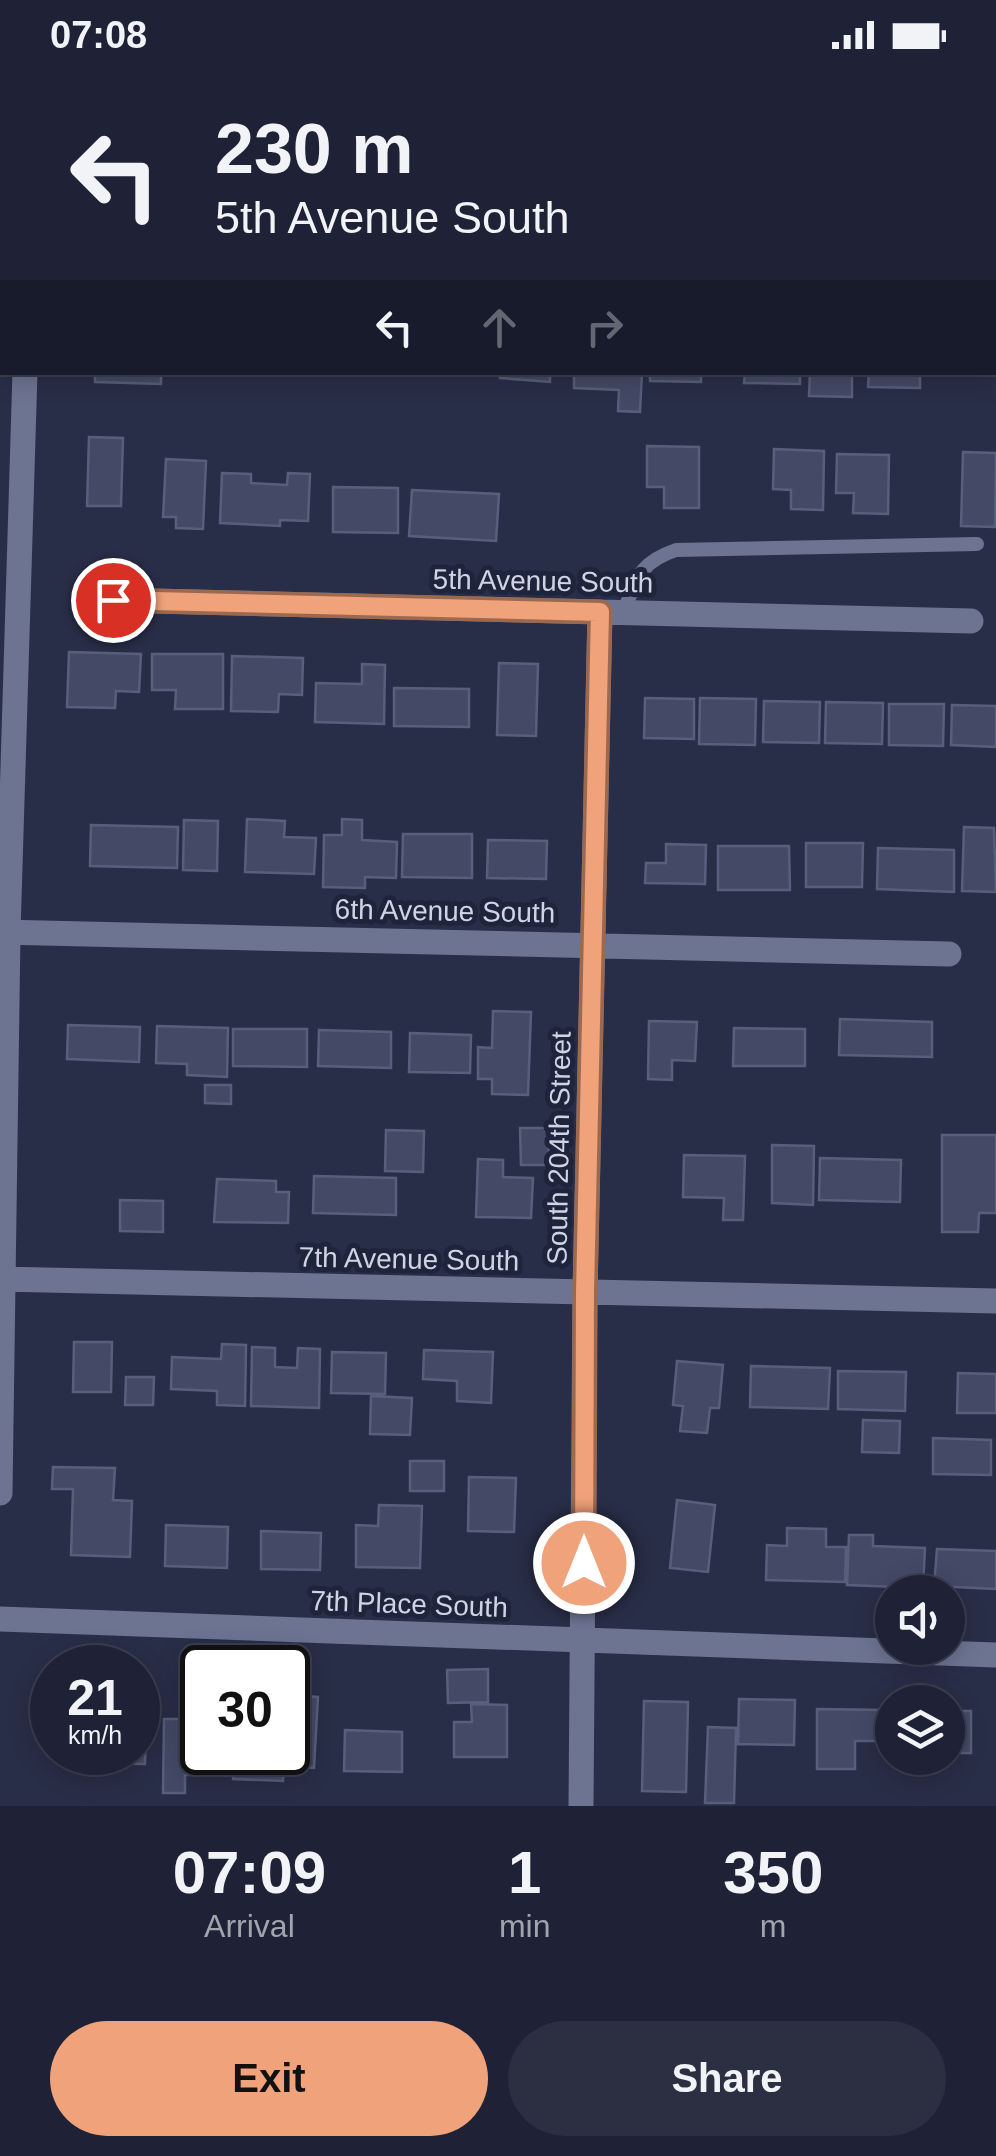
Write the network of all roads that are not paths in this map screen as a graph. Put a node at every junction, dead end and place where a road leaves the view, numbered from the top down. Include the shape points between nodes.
1 (25, 375) edge
2 (977, 544) dead end
3 (9, 583) edge
4 (113, 600) dead end
5 (611, 613) junction
6 (971, 622) dead end
7 (4, 932) edge
8 (594, 944) junction
9 (950, 954) dead end
10 (2, 1279) edge
11 (585, 1293) junction
12 (996, 1302) edge
13 (0, 1493) edge
14 (0, 1618) edge
15 (583, 1640) junction
16 (996, 1655) edge
17 (580, 1806) edge

1 - 3 street
2 - 5 lane via 676,550 642,568
3 - 7 street
4 - 5 street, 5th Avenue South
5 - 6 street, 5th Avenue South
5 - 8 street, South 204th Street
7 - 8 street, 6th Avenue South
7 - 10 street
8 - 9 street, 6th Avenue South
8 - 11 street, South 204th Street
10 - 11 street, 7th Avenue South
10 - 13 street
11 - 12 street, 7th Avenue South
11 - 15 street, South 204th Street
14 - 15 street, 7th Place South
15 - 16 street, 7th Place South
15 - 17 street, South 204th Street

